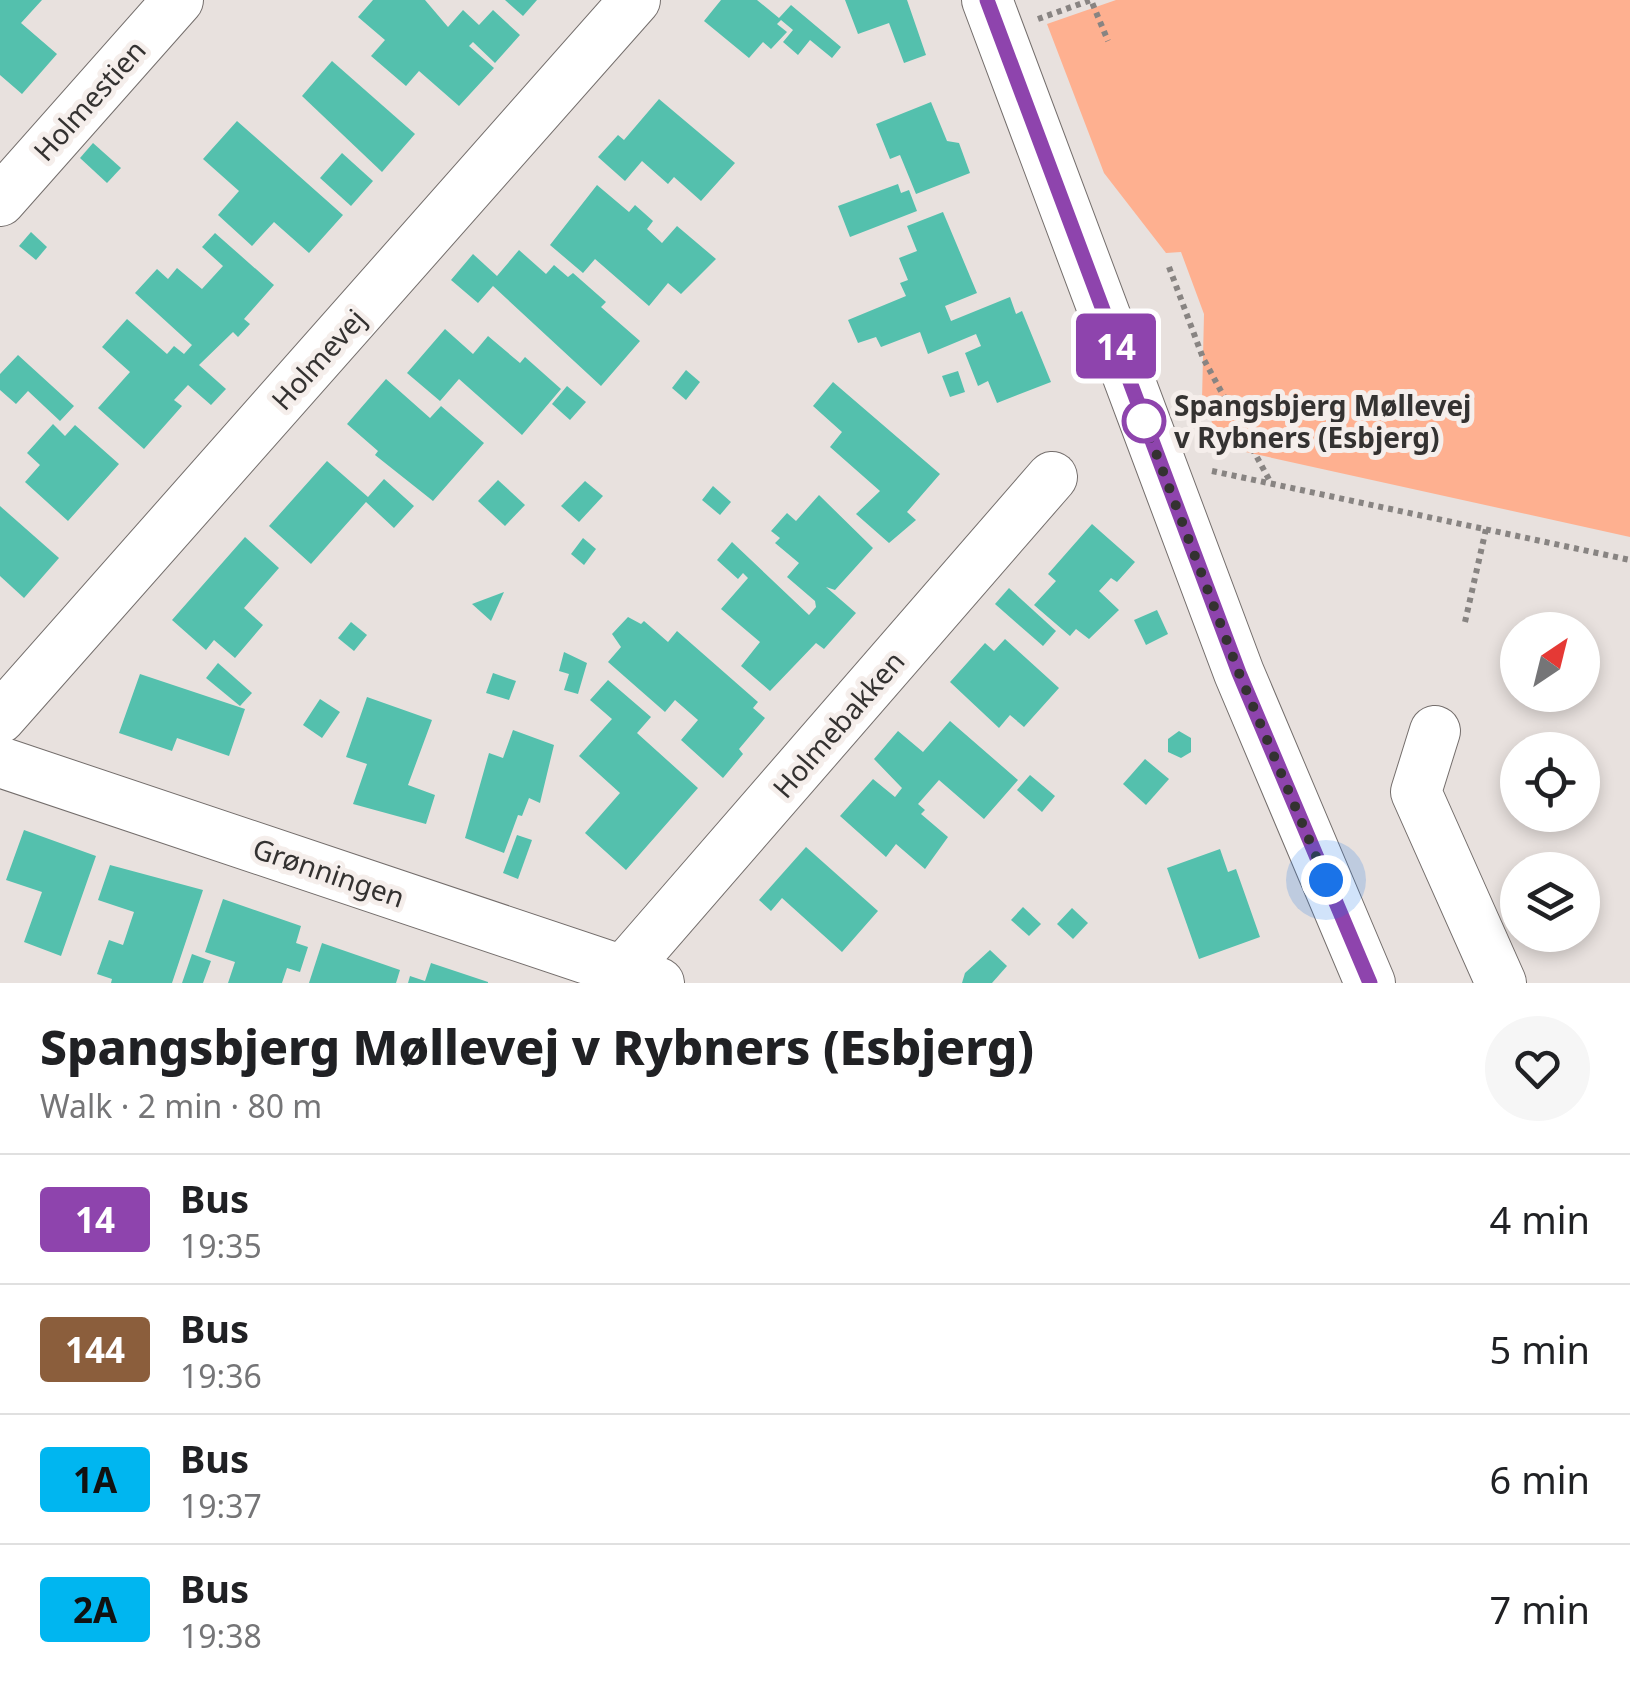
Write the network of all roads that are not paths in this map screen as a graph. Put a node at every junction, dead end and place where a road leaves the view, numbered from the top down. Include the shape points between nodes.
1 (178, 0) edge
2 (635, 0) edge
3 (998, 3) edge
4 (0, 201) edge
5 (1052, 477) dead end
6 (0, 718) edge
7 (1435, 731) dead end
8 (0, 762) edge
9 (641, 977) edge
10 (1370, 983) edge
11 (1501, 983) edge

1 - 4 street, Holmestien
2 - 6 street, Holmevej
3 - 10 street via 1239,673
5 - 9 street, Holmebakken
7 - 11 street via 1416,792
8 - 9 street, Grønningen

